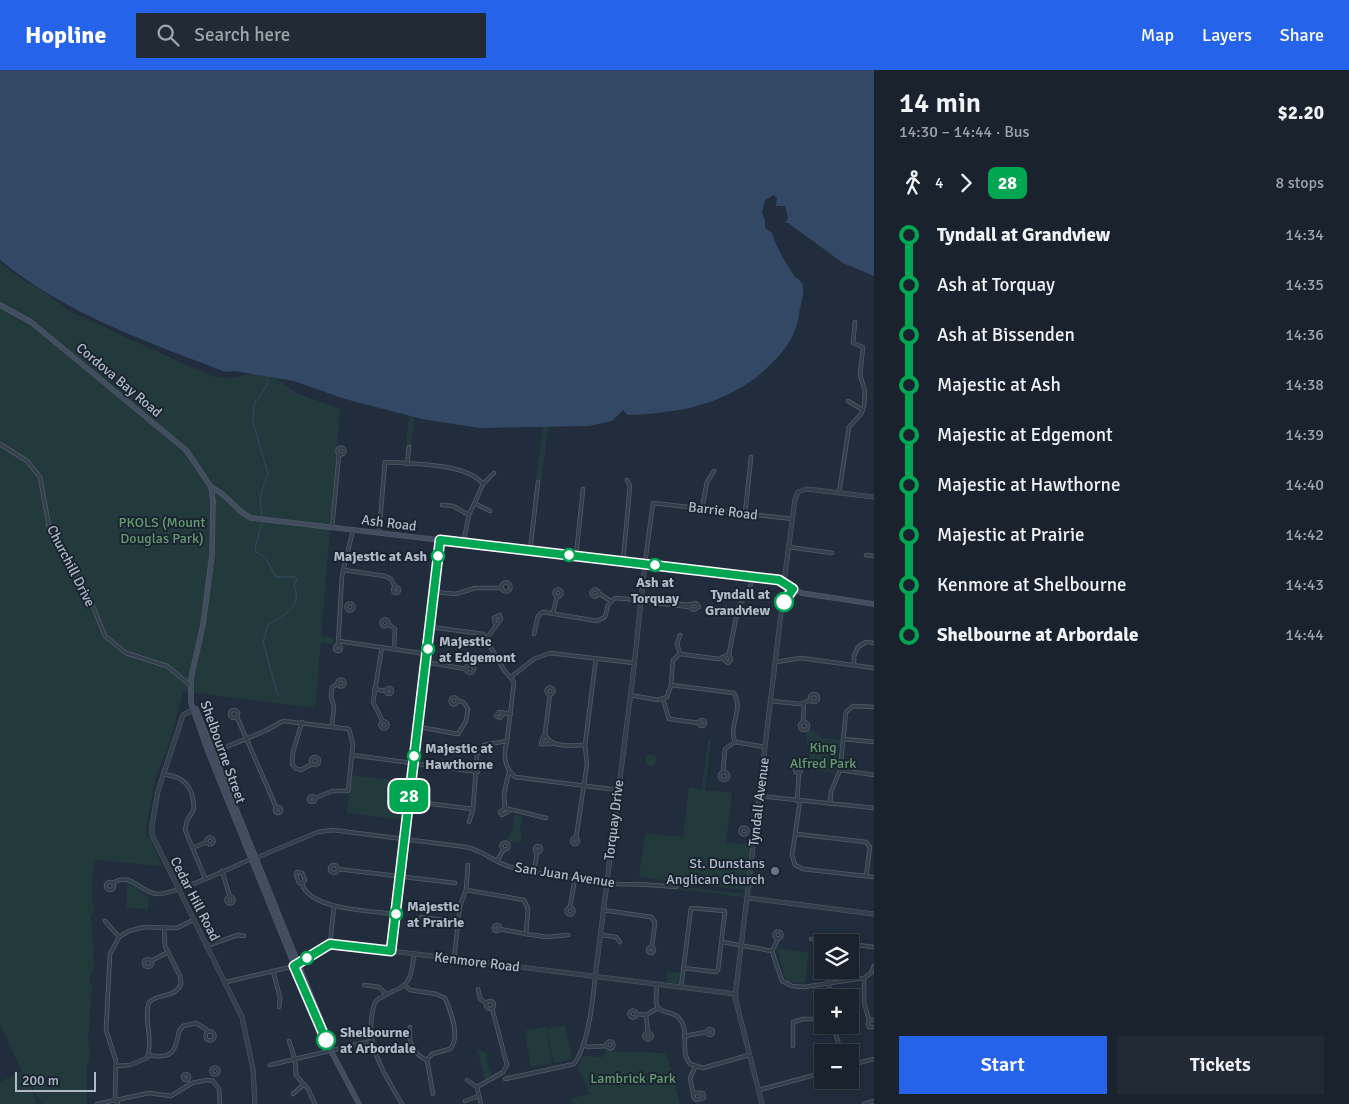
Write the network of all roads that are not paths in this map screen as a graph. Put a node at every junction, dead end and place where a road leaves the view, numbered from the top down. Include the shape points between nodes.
1 (0, 305) edge
2 (855, 322) dead end
3 (848, 401) dead end
4 (863, 410) junction
5 (0, 444) edge
6 (409, 447) dead end
7 (339, 454) dead end
8 (751, 457) dead end
9 (407, 464) junction
10 (714, 471) dead end
11 (494, 473) dead end
12 (627, 480) dead end
13 (538, 482) dead end
14 (483, 484) junction
15 (211, 487) junction
16 (583, 489) dead end
17 (839, 493) junction
18 (874, 497) edge
19 (653, 503) joint
20 (476, 504) junction
21 (442, 505) dead end
22 (702, 508) junction
23 (490, 511) dead end
24 (745, 514) junction
25 (469, 515) junction
26 (793, 519) junction
27 (332, 528) junction
28 (353, 530) junction
29 (379, 533) junction
30 (440, 540) junction
31 (462, 543) junction
32 (789, 547) junction
33 (530, 552) junction
34 (832, 553) dead end
35 (866, 555) dead end
36 (576, 556) junction
37 (874, 556) edge
38 (623, 561) junction
39 (645, 563) junction
40 (344, 570) junction
41 (753, 576) junction
42 (784, 582) junction
43 (395, 587) dead end
44 (502, 588) dead end
45 (793, 589) junction
46 (434, 592) junction
47 (598, 593) dead end
48 (557, 596) dead end
49 (640, 600) junction
50 (611, 601) junction
51 (874, 604) edge
52 (339, 606) junction
53 (346, 606) dead end
54 (730, 611) dead end
55 (553, 613) junction
56 (736, 613) junction
57 (388, 624) dead end
58 (495, 624) dead end
59 (431, 626) junction
60 (534, 634) dead end
61 (680, 635) dead end
62 (487, 638) junction
63 (874, 642) edge
64 (382, 648) junction
65 (394, 649) junction
66 (427, 654) junction
67 (680, 654) junction
68 (729, 654) junction
69 (596, 658) junction
70 (722, 658) junction
71 (425, 662) junction
72 (776, 662) junction
73 (634, 663) junction
74 (854, 665) junction
75 (874, 668) edge
76 (466, 669) dead end
77 (511, 677) junction
78 (338, 684) dead end
79 (190, 685) junction
80 (671, 685) junction
81 (374, 689) junction
82 (385, 691) dead end
83 (550, 694) dead end
84 (630, 695) junction
85 (663, 699) junction
86 (811, 700) dead end
87 (457, 701) dead end
88 (771, 701) junction
89 (804, 703) junction
90 (874, 707) edge
91 (194, 709) junction
92 (504, 714) dead end
93 (511, 714) junction
94 (237, 716) dead end
95 (302, 722) junction
96 (383, 722) dead end
97 (803, 722) dead end
98 (698, 723) dead end
99 (332, 726) junction
100 (419, 727) junction
101 (544, 734) junction
102 (247, 739) junction
103 (843, 739) junction
104 (507, 741) junction
105 (735, 742) junction
106 (874, 742) edge
107 (554, 744) junction
108 (585, 746) junction
109 (766, 746) junction
110 (211, 753) junction
111 (352, 755) junction
112 (312, 764) dead end
113 (413, 764) junction
114 (840, 770) junction
115 (478, 772) junction
116 (510, 772) junction
117 (723, 772) dead end
118 (163, 773) junction
119 (799, 773) dead end
120 (874, 774) edge
121 (584, 785) junction
122 (618, 790) junction
123 (760, 796) junction
124 (314, 798) dead end
125 (408, 801) junction
126 (799, 801) junction
127 (830, 804) junction
128 (276, 807) dead end
129 (874, 808) edge
130 (474, 809) junction
131 (546, 818) dead end
132 (469, 822) dead end
133 (748, 831) dead end
134 (756, 832) junction
135 (796, 834) junction
136 (576, 838) dead end
137 (404, 840) junction
138 (207, 842) dead end
139 (192, 848) junction
140 (504, 849) dead end
141 (537, 852) dead end
142 (253, 858) junction
143 (497, 861) junction
144 (468, 865) dead end
145 (338, 869) dead end
146 (222, 871) junction
147 (534, 872) junction
148 (400, 876) junction
149 (866, 876) junction
150 (874, 877) edge
151 (205, 878) junction
152 (575, 878) junction
153 (607, 882) junction
154 (113, 883) dead end
155 (302, 884) dead end
156 (455, 884) dead end
157 (676, 887) dead end
158 (177, 889) junction
159 (466, 890) junction
160 (230, 897) dead end
161 (748, 898) junction
162 (334, 906) junction
163 (570, 907) dead end
164 (603, 910) junction
165 (396, 914) junction
166 (874, 914) edge
167 (421, 917) dead end
168 (193, 920) junction
169 (105, 921) dead end
170 (458, 922) junction
171 (164, 928) junction
172 (500, 929) dead end
173 (526, 934) junction
174 (568, 935) dead end
175 (601, 935) junction
176 (244, 936) dead end
177 (120, 937) junction
178 (778, 939) dead end
179 (811, 939) dead end
180 (814, 939) edge
181 (620, 942) dead end
182 (722, 942) junction
183 (330, 944) junction
184 (742, 945) junction
185 (859, 945) edge
186 (206, 946) junction
187 (652, 947) dead end
188 (874, 947) edge
189 (391, 951) junction
190 (772, 951) junction
191 (168, 952) junction
192 (414, 954) junction
193 (454, 959) junction
194 (152, 961) dead end
195 (296, 965) junction
196 (874, 966) edge
197 (683, 968) junction
198 (273, 971) junction
199 (595, 978) junction
200 (864, 978) junction
201 (826, 979) edge
202 (226, 982) junction
203 (828, 982) junction
204 (364, 985) dead end
205 (657, 985) junction
206 (406, 986) junction
207 (682, 988) junction
208 (478, 989) dead end
209 (830, 989) edge
210 (386, 994) junction
211 (736, 994) junction
212 (486, 1003) junction
213 (279, 1007) dead end
214 (492, 1008) junction
215 (658, 1008) junction
216 (637, 1014) dead end
217 (646, 1016) junction
218 (814, 1019) edge
219 (869, 1020) junction
220 (874, 1020) edge
221 (410, 1027) dead end
222 (874, 1027) edge
223 (208, 1030) dead end
224 (706, 1032) dead end
225 (648, 1033) dead end
226 (684, 1036) junction
227 (289, 1041) dead end
228 (371, 1041) junction
229 (582, 1043) junction
230 (607, 1046) dead end
231 (793, 1046) dead end
232 (332, 1051) junction
233 (149, 1055) junction
234 (749, 1056) junction
235 (295, 1059) junction
236 (874, 1059) edge
237 (427, 1060) junction
238 (859, 1063) edge
239 (270, 1065) dead end
240 (116, 1066) junction
241 (695, 1067) junction
242 (214, 1074) dead end
243 (814, 1075) edge
244 (505, 1079) dead end
245 (187, 1080) dead end
246 (467, 1080) dead end
247 (213, 1081) junction
248 (189, 1085) junction
249 (303, 1085) junction
250 (477, 1087) junction
251 (758, 1090) junction
252 (693, 1093) dead end
253 (293, 1094) dead end
254 (433, 1094) dead end
255 (479, 1096) junction
256 (465, 1101) dead end
257 (874, 1101) edge
258 (117, 1102) edge
259 (97, 1104) edge
260 (220, 1104) edge
261 (255, 1104) edge
262 (315, 1104) edge
263 (359, 1104) edge
264 (402, 1104) edge
265 (481, 1104) edge
266 (762, 1104) edge
267 (864, 1104) edge

1 - 15 main road, Cordova Bay Road via 31,322 186,450
2 - 4 street via 853,343 863,346 860,375 865,391
3 - 4 street
4 - 17 street via 849,427
5 - 79 street, Churchill Drive via 27,461 40,477 50,532 88,594 105,636 126,653 168,666
6 - 9 street
7 - 27 street
8 - 24 street
9 - 14 street via 471,473
9 - 29 street via 385,462
10 - 22 street via 707,482
11 - 14 street
12 - 38 street via 630,486
13 - 33 street
14 - 20 street
15 - 27 main road, Ash Road via 224,493 241,513 250,518
15 - 79 main road via 212,556 203,625
16 - 36 street
17 - 18 street
17 - 26 street via 799,491
19 - 22 street, Barrie Road
19 - 39 street, Torquay Drive
20 - 23 street
20 - 25 street
21 - 25 street via 453,506
22 - 24 street, Barrie Road
24 - 26 street, Barrie Road
25 - 31 street
26 - 32 street
27 - 28 main road, Ash Road
28 - 29 main road, Ash Road
28 - 40 street
29 - 30 main road, Ash Road
30 - 31 main road, Ash Road
30 - 46 street
31 - 33 main road, Ash Road
32 - 34 street
32 - 42 street
33 - 36 main road, Ash Road
35 - 37 street
36 - 38 main road, Ash Road
38 - 39 main road, Ash Road
39 - 41 main road, Ash Road
39 - 49 street, Torquay Drive
40 - 43 street via 386,576
40 - 52 street
41 - 42 main road, Ash Road
41 - 56 street
42 - 45 main road
44 - 46 street via 475,588 456,594
45 - 51 main road via 800,593
45 - 72 street, Tyndall Avenue via 783,604
46 - 59 street
47 - 50 street
48 - 55 street
49 - 49 street via 693,610 699,607 694,602
49 - 50 street via 620,598
49 - 73 street, Torquay Drive
50 - 55 street via 605,617 597,621
52 - 53 street
52 - 64 street via 338,643
54 - 56 street
55 - 60 street via 543,612 538,616
56 - 68 street
57 - 65 street via 395,629
58 - 62 street
59 - 62 street via 483,634
59 - 66 street
61 - 67 street via 677,644
62 - 77 street
63 - 74 street via 858,647
64 - 65 street
64 - 81 street
65 - 66 street
66 - 71 street
67 - 70 street
67 - 80 street via 673,660
68 - 70 street
68 - 70 street via 731,660 728,663
69 - 73 street
69 - 77 street via 550,653 534,659
69 - 108 street
71 - 76 street
71 - 100 street
72 - 74 street via 801,658
72 - 88 street, Tyndall Avenue
73 - 84 street, Torquay Drive
74 - 75 street
77 - 93 street via 514,690
78 - 99 street via 332,687
79 - 91 main road, Shelbourne Street
80 - 85 street via 669,694
80 - 105 street via 734,694 738,703 732,732
81 - 82 street
81 - 96 street via 373,702
83 - 101 street
84 - 85 street
84 - 122 street, Torquay Drive
85 - 98 street via 669,719
86 - 89 street
87 - 100 street via 463,702 468,709 466,721 458,734
88 - 89 street
88 - 109 street, Tyndall Avenue
89 - 97 street
90 - 103 street via 859,705 849,708
91 - 110 main road, Shelbourne Street
91 - 118 street, Cedar Hill Road via 183,715
92 - 93 street
93 - 104 street
94 - 102 street
95 - 99 street
95 - 102 street via 280,722
95 - 112 street via 292,752 292,764 298,770
99 - 111 street via 351,732
100 - 113 street
101 - 107 street
101 - 107 street via 541,744
102 - 110 street
102 - 128 street
103 - 106 street
103 - 114 street
104 - 115 street via 484,745 477,755
104 - 116 street via 504,750
105 - 109 street
105 - 117 street via 725,749
107 - 108 street
108 - 121 street
109 - 123 street, Tyndall Avenue
110 - 142 main road, Shelbourne Street
111 - 113 street
111 - 124 street via 348,791 332,790
113 - 115 street
113 - 125 street
114 - 120 street
114 - 127 street
115 - 130 street
116 - 121 street via 522,779
116 - 131 street via 504,794 507,810
118 - 139 street via 180,777 187,783 194,809 185,830
118 - 158 street, Cedar Hill Road via 152,832
119 - 126 street
121 - 122 street
121 - 136 street
122 - 153 street, Torquay Drive
123 - 126 street
123 - 134 street, Tyndall Avenue
125 - 130 street
125 - 137 street
126 - 127 street
126 - 135 street
127 - 129 street
130 - 132 street
133 - 134 street
134 - 161 street, Tyndall Avenue
135 - 149 street via 792,858 798,867
135 - 149 street via 870,844
137 - 142 street, San Juan Avenue via 325,830
137 - 143 street, San Juan Avenue via 474,848
137 - 148 street
138 - 139 street
139 - 151 street
140 - 143 street
141 - 147 street
142 - 146 street, San Juan Avenue
142 - 195 main road, Shelbourne Street
143 - 147 street, San Juan Avenue via 508,867
144 - 159 street
145 - 148 street
146 - 151 street, San Juan Avenue
146 - 160 street
147 - 152 street, San Juan Avenue
148 - 156 street
148 - 165 street
149 - 150 street
151 - 158 street, San Juan Avenue
152 - 153 street, San Juan Avenue
152 - 163 street
153 - 157 street, San Juan Avenue
153 - 164 street, Torquay Drive
154 - 158 street, San Juan Avenue via 120,880 134,882 144,891 156,894
155 - 162 street via 316,900
158 - 168 street, Cedar Hill Road
159 - 170 street
159 - 173 street via 524,900 528,909
161 - 166 street
161 - 184 street, Tyndall Avenue
162 - 165 street
162 - 183 street
164 - 175 street, Torquay Drive
164 - 187 street via 650,917 655,922
165 - 189 street
167 - 170 street
168 - 171 street via 177,928
168 - 186 street, Cedar Hill Road
169 - 177 street
170 - 193 street
171 - 177 street via 136,928
171 - 191 street
172 - 173 street
173 - 174 street
175 - 181 street via 616,937
175 - 199 street, Torquay Drive
176 - 186 street
177 - 240 street via 110,954 106,1024
178 - 190 street
179 - 180 street
182 - 184 street
182 - 197 street via 716,972
182 - 197 street via 725,911 693,906
183 - 189 street, Kenmore Road
183 - 195 street
184 - 190 street
184 - 211 street, Tyndall Avenue
185 - 188 street
186 - 202 street, Cedar Hill Road
189 - 192 street, Kenmore Road
190 - 203 street via 782,981 786,984 804,987
191 - 194 street
191 - 233 street via 181,984 174,993 149,1002
192 - 193 street, Kenmore Road
192 - 206 street
193 - 199 street, Kenmore Road
195 - 198 street
195 - 232 main road, Shelbourne Street
196 - 200 street
197 - 207 street
198 - 202 street
198 - 213 street
199 - 205 street, Kenmore Road
199 - 229 street, Torquay Drive via 592,1013
200 - 203 street
200 - 219 street via 864,1002
201 - 203 street
202 - 261 street, Cedar Hill Road via 246,1031
203 - 209 street
204 - 210 street via 379,987
205 - 207 street, Kenmore Road
205 - 215 street
206 - 210 street
206 - 237 street via 414,991 441,995 455,1032 450,1049 432,1054
207 - 211 street, Kenmore Road
208 - 212 street via 480,999
210 - 228 street via 373,1007
211 - 234 street, Tyndall Avenue
212 - 214 street via 487,1008
212 - 214 street via 492,1002
214 - 250 street via 507,1064 503,1072
215 - 217 street
215 - 226 street via 677,1016 683,1024
216 - 217 street
217 - 225 street
218 - 231 street via 794,1022
219 - 220 street
219 - 222 street via 868,1026
221 - 237 street via 414,1050
223 - 233 street via 199,1023 186,1024 179,1031 178,1045 173,1051 160,1056
224 - 226 street
226 - 241 street via 686,1058
227 - 235 street
228 - 232 street
228 - 264 street
229 - 230 street via 587,1047
229 - 244 street, Torquay Drive via 578,1058 572,1065
232 - 235 street
232 - 263 main road, Shelbourne Street
233 - 240 street via 142,1062
234 - 241 street via 703,1068
234 - 251 street, Tyndall Avenue
235 - 239 street
235 - 249 street via 296,1075
236 - 238 street
237 - 254 street
240 - 258 street
241 - 252 street via 690,1078
242 - 247 street
243 - 251 street
245 - 248 street
246 - 250 street
247 - 248 street
247 - 260 street via 219,1089
248 - 258 street via 171,1096 149,1093
249 - 253 street
249 - 262 street
250 - 255 street
251 - 266 street, Tyndall Avenue
255 - 256 street
255 - 265 street
257 - 267 street
258 - 259 street

